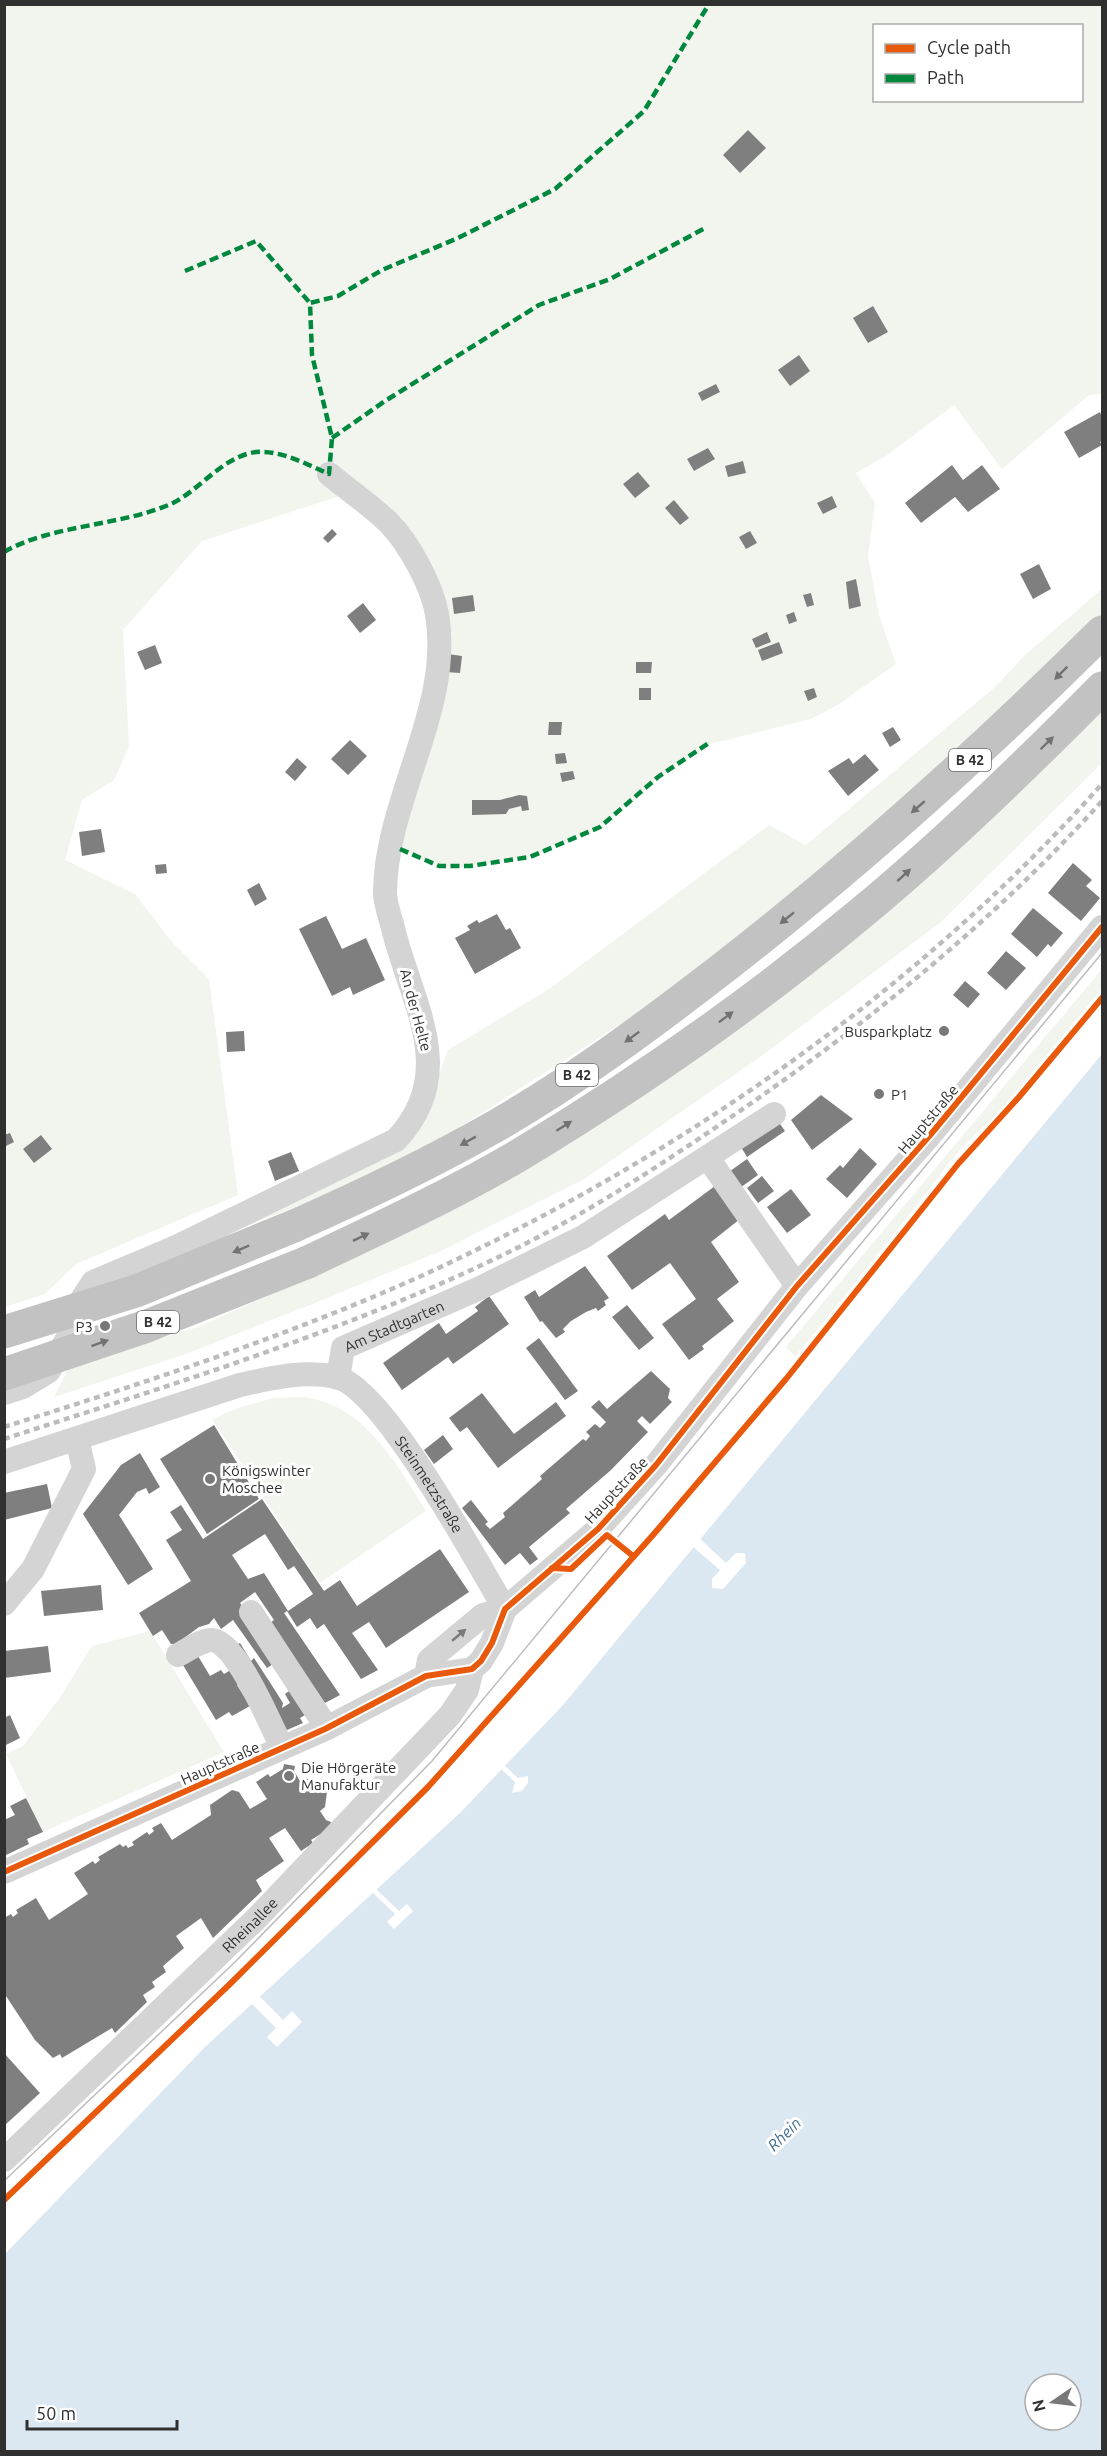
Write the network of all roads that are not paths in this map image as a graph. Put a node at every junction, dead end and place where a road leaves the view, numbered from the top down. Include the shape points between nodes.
1 (329, 474) dead end
2 (1102, 632) edge
3 (1102, 688) edge
4 (1102, 927) edge
5 (774, 1114) dead end
6 (708, 1158) junction
7 (797, 1286) junction
8 (4, 1332) edge
9 (4, 1374) edge
10 (338, 1378) junction
11 (4, 1393) edge
12 (77, 1439) junction
13 (4, 1462) edge
14 (4, 1604) edge
15 (505, 1609) junction
16 (251, 1612) dead end
17 (178, 1655) dead end
18 (472, 1669) junction
19 (426, 1676) junction
20 (327, 1728) junction
21 (282, 1748) junction
22 (4, 1872) edge
23 (4, 2160) edge

1 - 11 street, An der Helte via 390,524 429,587 437,612 439,668 389,843 385,895 418,1007 430,1063 427,1088 413,1119 396,1140 176,1247 93,1282 49,1371 23,1388
2 -> 8 highway, B 42, bridge via 1024,710 833,881 585,1071 496,1126 368,1194 136,1291
9 -> 3 highway, B 42, bridge via 147,1326 308,1262 449,1194 515,1157 691,1044 860,914 961,824
4 - 7 street, Hauptstraße via 931,1134
5 - 6 street, Am Stadtgarten
6 - 7 street
6 - 10 street, Am Stadtgarten via 583,1237 478,1289 343,1348
7 - 15 street, Hauptstraße via 656,1465 598,1529
10 - 12 street via 305,1375 263,1380
10 - 15 street, Steinmetzstraße via 372,1404 413,1459
12 - 13 street
12 - 14 street via 84,1469 33,1569
15 - 18 street, Hauptstraße via 492,1643
19 -> 15 street via 429,1660 483,1615
16 - 20 street
17 - 21 street via 211,1640 229,1649
18 - 19 street, Hauptstraße
18 - 23 street, Rheinallee via 467,1690 450,1714 256,1919
19 - 20 street, Hauptstraße
20 - 21 street, Hauptstraße
21 - 22 street, Hauptstraße

